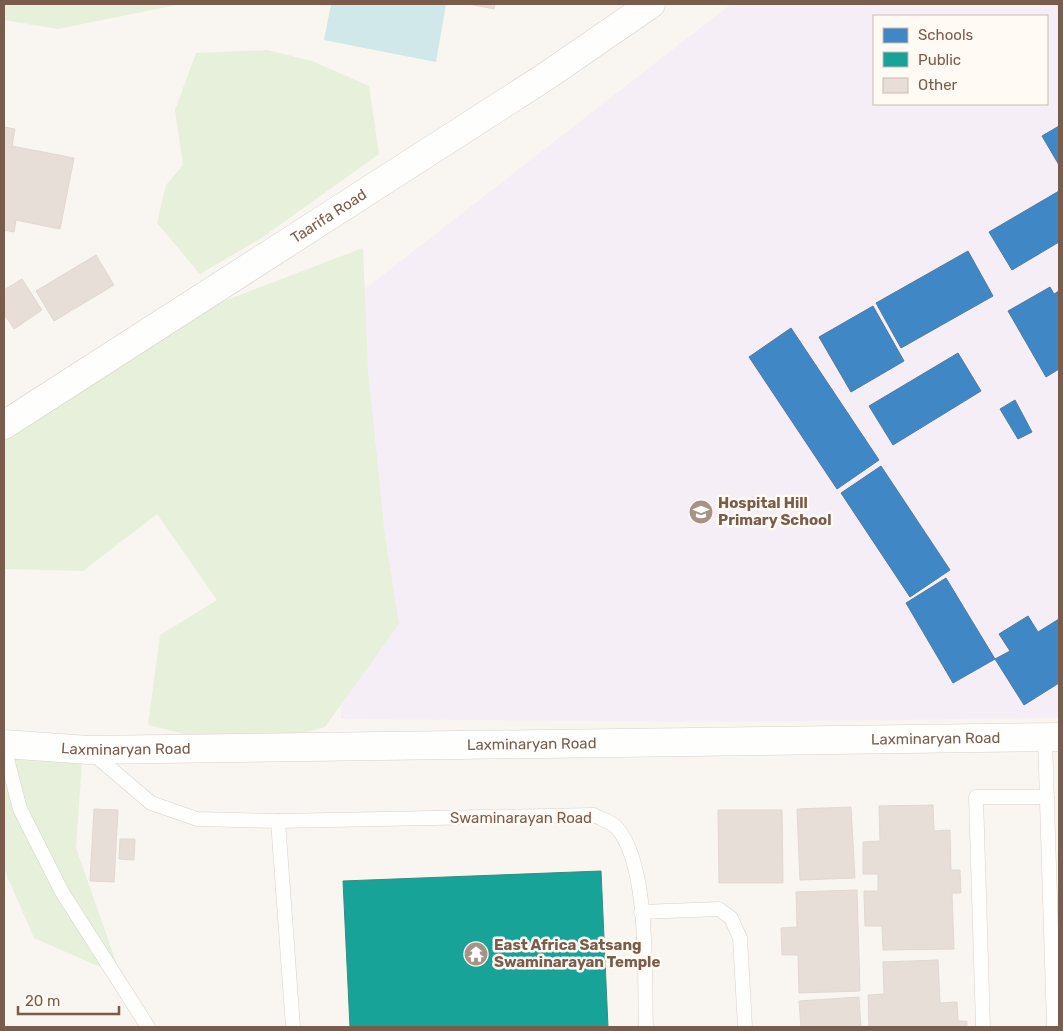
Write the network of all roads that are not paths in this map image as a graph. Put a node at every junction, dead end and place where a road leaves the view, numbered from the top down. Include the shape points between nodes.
1 (651, 4) edge
2 (4, 425) edge
3 (1052, 737) edge
4 (4, 746) edge
5 (88, 750) junction
6 (1047, 797) junction
7 (278, 821) junction
8 (641, 912) junction
9 (148, 1027) edge
10 (293, 1027) edge
11 (646, 1027) edge
12 (745, 1027) edge
13 (983, 1027) edge
14 (1054, 1027) edge

1 - 2 street, Taarifa Road via 545,77
3 - 5 street, Laxminaryan Road
3 - 6 lane
4 - 5 street, Laxminaryan Road
4 - 9 lane via 20,809 62,892
5 - 7 lane, Swaminarayan Road via 151,803 197,819
6 - 13 lane via 976,796
6 - 14 lane
7 - 8 lane, Swaminarayan Road via 594,815 616,826 630,847
7 - 10 lane
8 - 11 lane, Swaminarayan Road
8 - 12 lane via 719,909 731,918 740,938

